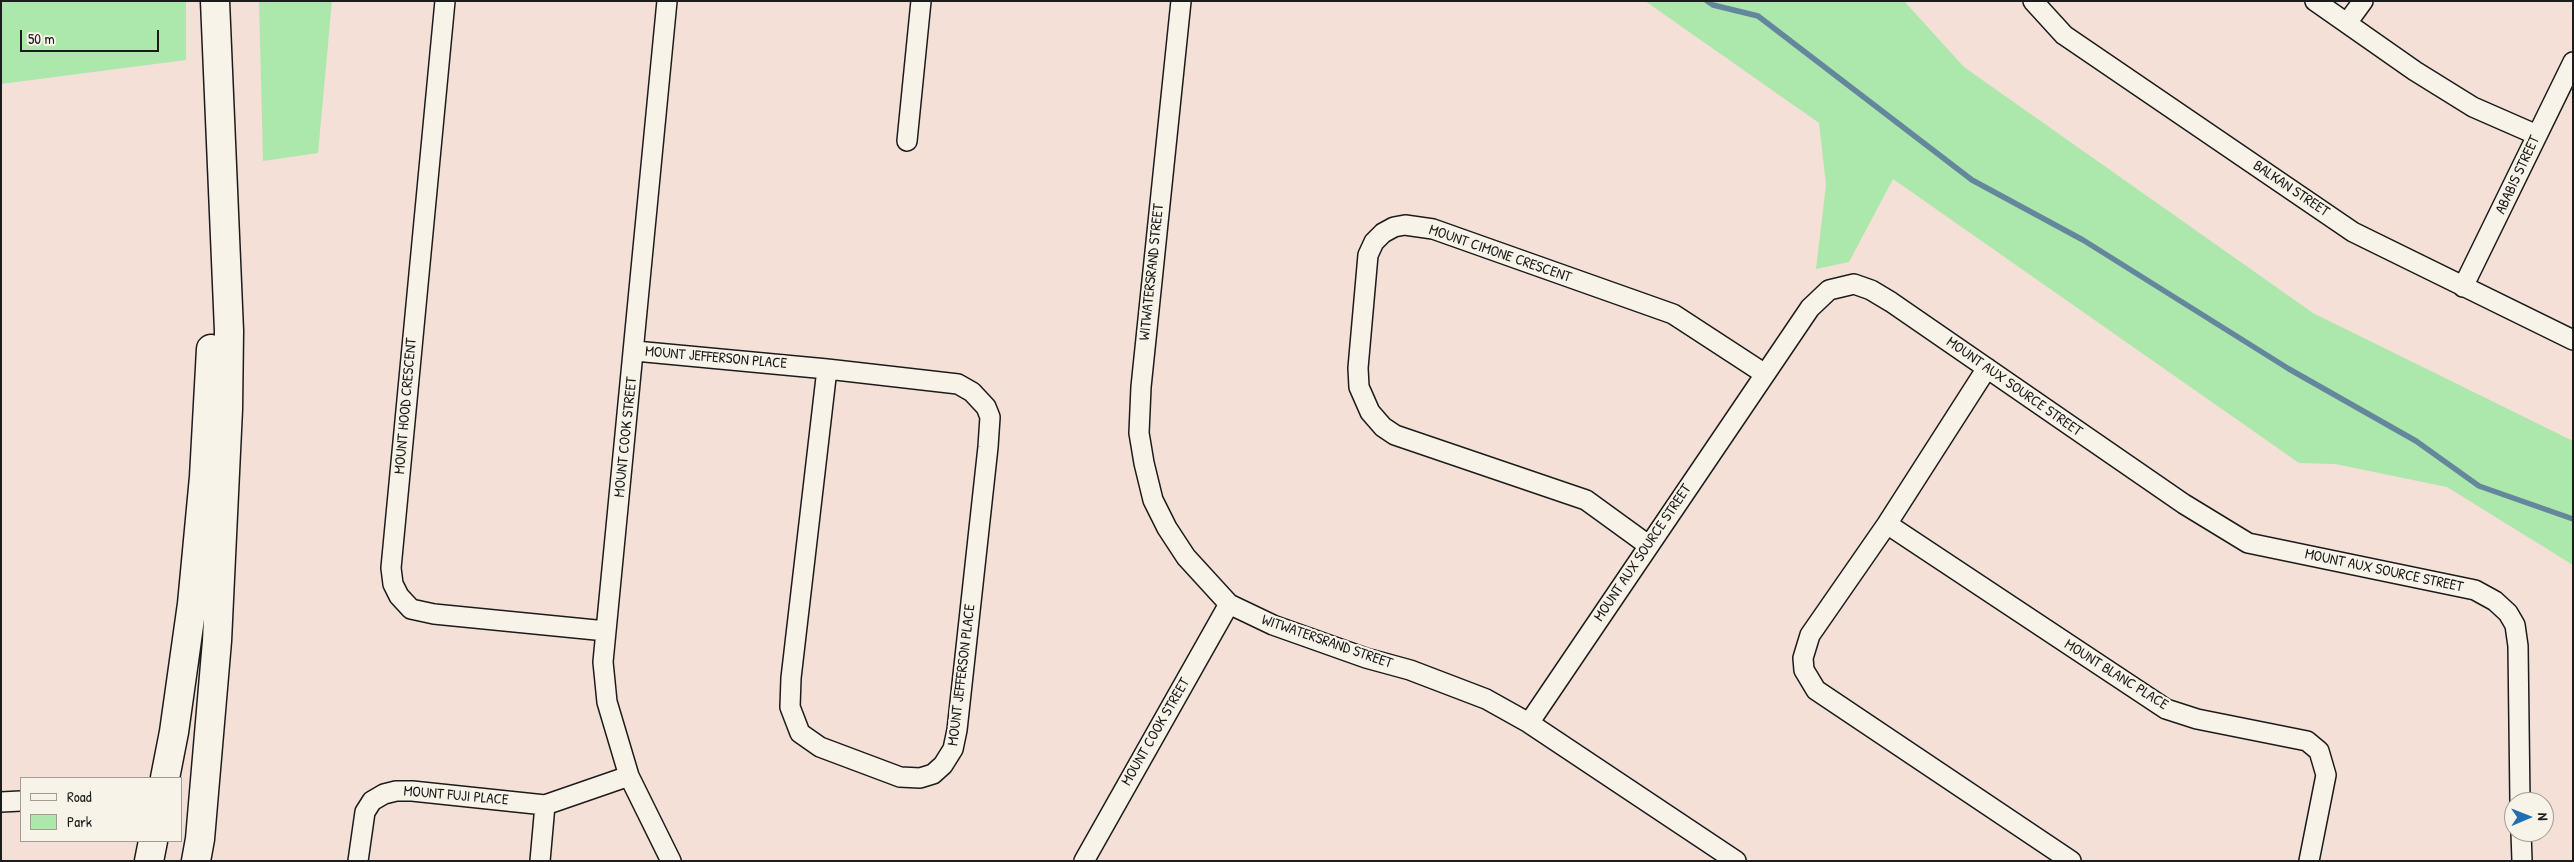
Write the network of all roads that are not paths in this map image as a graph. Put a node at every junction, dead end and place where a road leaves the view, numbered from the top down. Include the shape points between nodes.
1 (215, 1) edge
2 (445, 1) edge
3 (667, 1) edge
4 (921, 1) edge
5 (1181, 1) edge
6 (2033, 1) edge
7 (2315, 1) edge
8 (2363, 1) edge
9 (2347, 23) junction
10 (2573, 62) edge
11 (2537, 135) junction
12 (906, 141) dead end
13 (222, 175) junction
14 (2463, 288) junction
15 (2573, 340) edge
16 (635, 351) junction
17 (1987, 368) junction
18 (827, 369) junction
19 (1764, 374) junction
20 (1888, 524) junction
21 (1648, 546) junction
22 (1229, 604) junction
23 (606, 631) junction
24 (1529, 722) junction
25 (629, 776) junction
26 (165, 777) edge
27 (2520, 792) edge
28 (1, 802) edge
29 (20, 802) edge
30 (545, 805) junction
31 (153, 842) edge
32 (2521, 842) edge
33 (149, 861) edge
34 (196, 861) edge
35 (358, 861) edge
36 (540, 861) edge
37 (671, 861) edge
38 (1084, 861) edge
39 (1736, 861) edge
40 (2070, 861) edge
41 (2309, 861) edge
42 (2522, 861) edge

1 - 13 main road
2 - 23 street, MOUNT HOOD CRESCENT via 392,558 393,584 411,609
3 - 16 street, MOUNT COOK STREET
4 - 12 street
5 - 22 street, WITWATERSRAND STREET via 1139,433 1154,500 1166,528 1186,557
6 - 14 street, BALKAN STREET via 2064,35 2353,232
7 - 9 street
8 - 9 street
9 - 11 street via 2474,107
10 - 11 street, ABABIS STREET
11 - 14 street, ABABIS STREET
13 - 26 main road via 204,477 193,594
13 - 34 main road via 229,331 228,409 217,641
14 - 15 street, BALKAN STREET
16 - 18 street, MOUNT JEFFERSON PLACE
16 - 23 street, MOUNT COOK STREET
17 - 19 street, MOUNT AUX SOURCE STREET via 1891,302 1854,284 1829,290 1810,308
17 - 20 street
17 - 27 street, MOUNT AUX SOURCE STREET via 2184,504 2248,543 2475,590 2495,601 2515,625 2518,646
18 - 18 street, MOUNT JEFFERSON PLACE via 958,384 980,400 990,417 953,749 938,770 920,778 900,777 820,747 800,733 790,707
19 - 21 street, MOUNT AUX SOURCE STREET
19 - 21 street, MOUNT CIMONE CRESCENT via 1673,314 1433,229 1405,225 1394,227 1383,232 1374,242 1368,255 1358,368 1363,400 1376,419 1395,435 1586,500
20 - 40 street via 1810,635 1803,658 1810,681 1816,690 1888,740
20 - 41 street, MOUNT BLANC PLACE via 2166,709 2198,719 2307,741 2319,751 2326,775
21 - 24 street, MOUNT AUX SOURCE STREET
22 - 24 street, WITWATERSRAND STREET via 1273,625 1486,699
22 - 38 street, MOUNT COOK STREET
23 - 25 street, MOUNT COOK STREET via 603,662 607,702
24 - 39 street, WITWATERSRAND STREET
25 - 30 street, MOUNT FUJI PLACE
25 - 37 street, MOUNT COOK STREET
28 - 29 street
30 - 35 street, MOUNT FUJI PLACE via 412,791 384,794 372,801 365,812
30 - 36 street
31 - 33 main road
32 - 42 street

